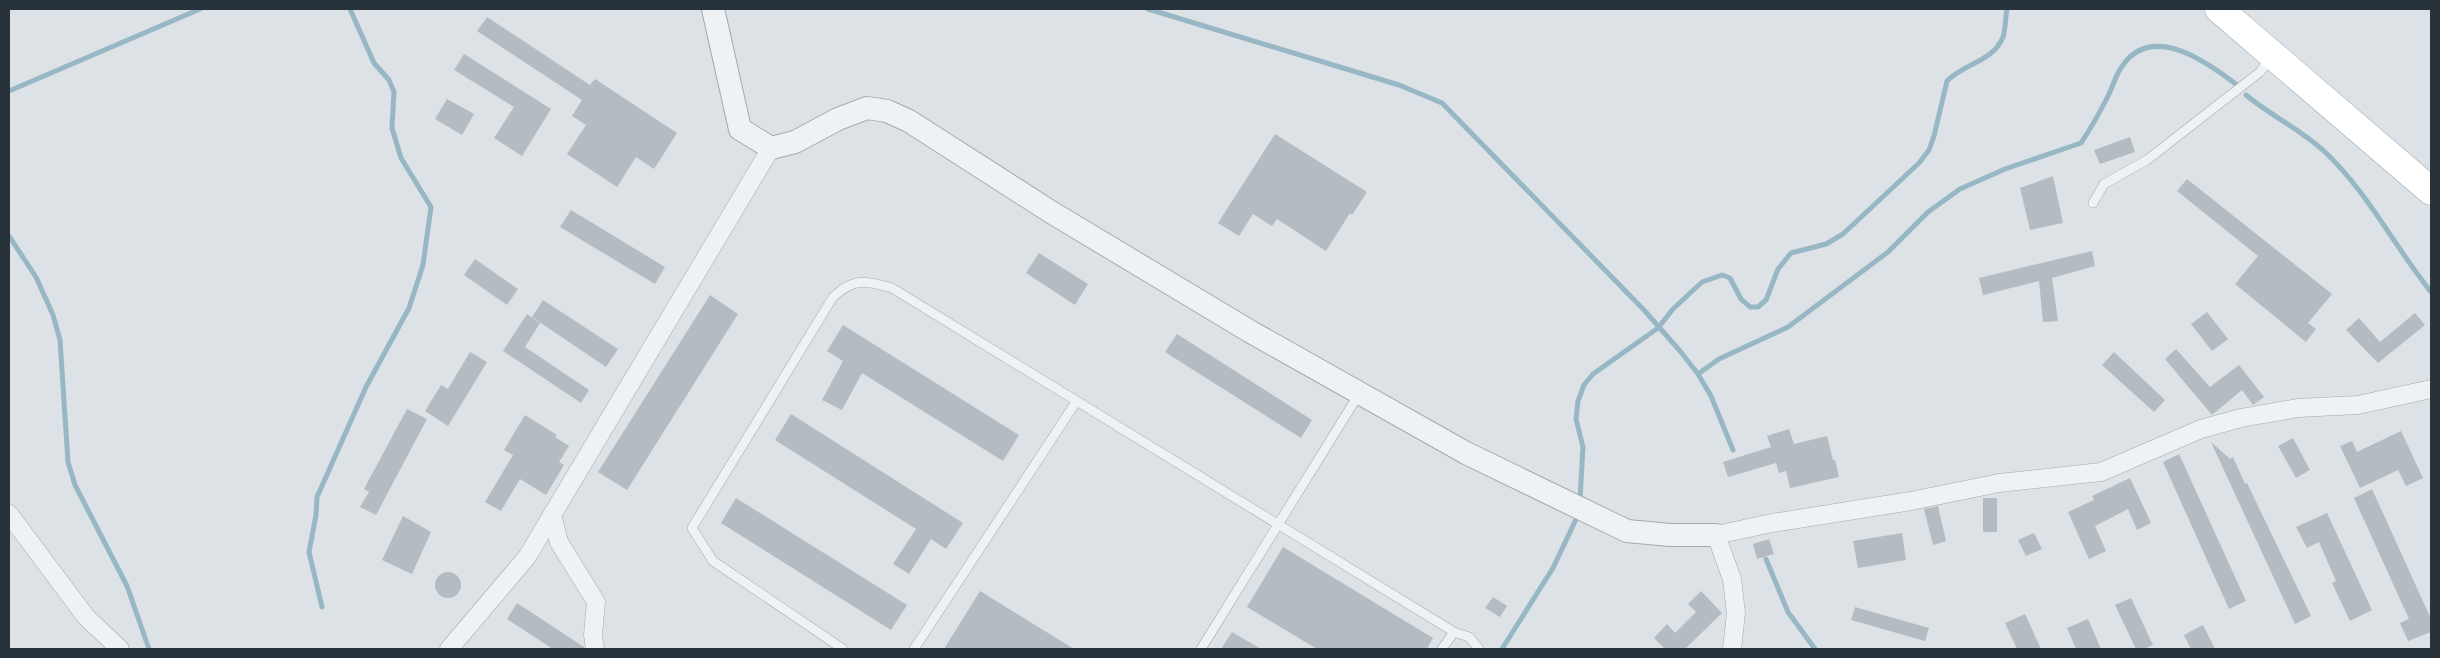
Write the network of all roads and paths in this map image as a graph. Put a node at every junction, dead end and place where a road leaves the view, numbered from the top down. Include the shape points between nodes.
1 (713, 9) edge
2 (2219, 9) edge
3 (2273, 55) junction
4 (770, 148) junction
5 (2431, 191) edge
6 (2092, 203) dead end
7 (2431, 389) edge
8 (1359, 394) junction
9 (1076, 402) junction
10 (9, 514) edge
11 (552, 514) junction
12 (1277, 526) junction
13 (1716, 535) junction
14 (1454, 632) junction
15 (120, 649) edge
16 (449, 649) edge
17 (595, 649) edge
18 (844, 649) edge
19 (914, 649) edge
20 (1200, 649) edge
21 (1442, 649) edge
22 (1478, 649) edge
23 (1732, 649) edge

1 - 4 street via 740,129
2 - 3 main road
3 - 5 main road
3 - 6 lane via 2260,72 2147,160 2104,184
4 - 8 street via 795,142 867,108 887,111 909,121 1076,227
4 - 11 street
7 - 13 street via 2358,405 2298,408 2241,418 2201,430 2101,472 1999,483
8 - 12 lane
8 - 13 street via 1466,453 1627,530 1670,535
9 - 12 lane
9 - 18 lane via 892,288 863,280 844,287 833,297 692,528 713,561
9 - 19 lane
10 - 15 street via 86,617
11 - 16 street via 528,557
11 - 17 street via 559,542 596,602
12 - 14 lane
12 - 20 lane
13 - 23 street via 1732,579 1736,613
14 - 21 lane
14 - 22 lane via 1469,637

